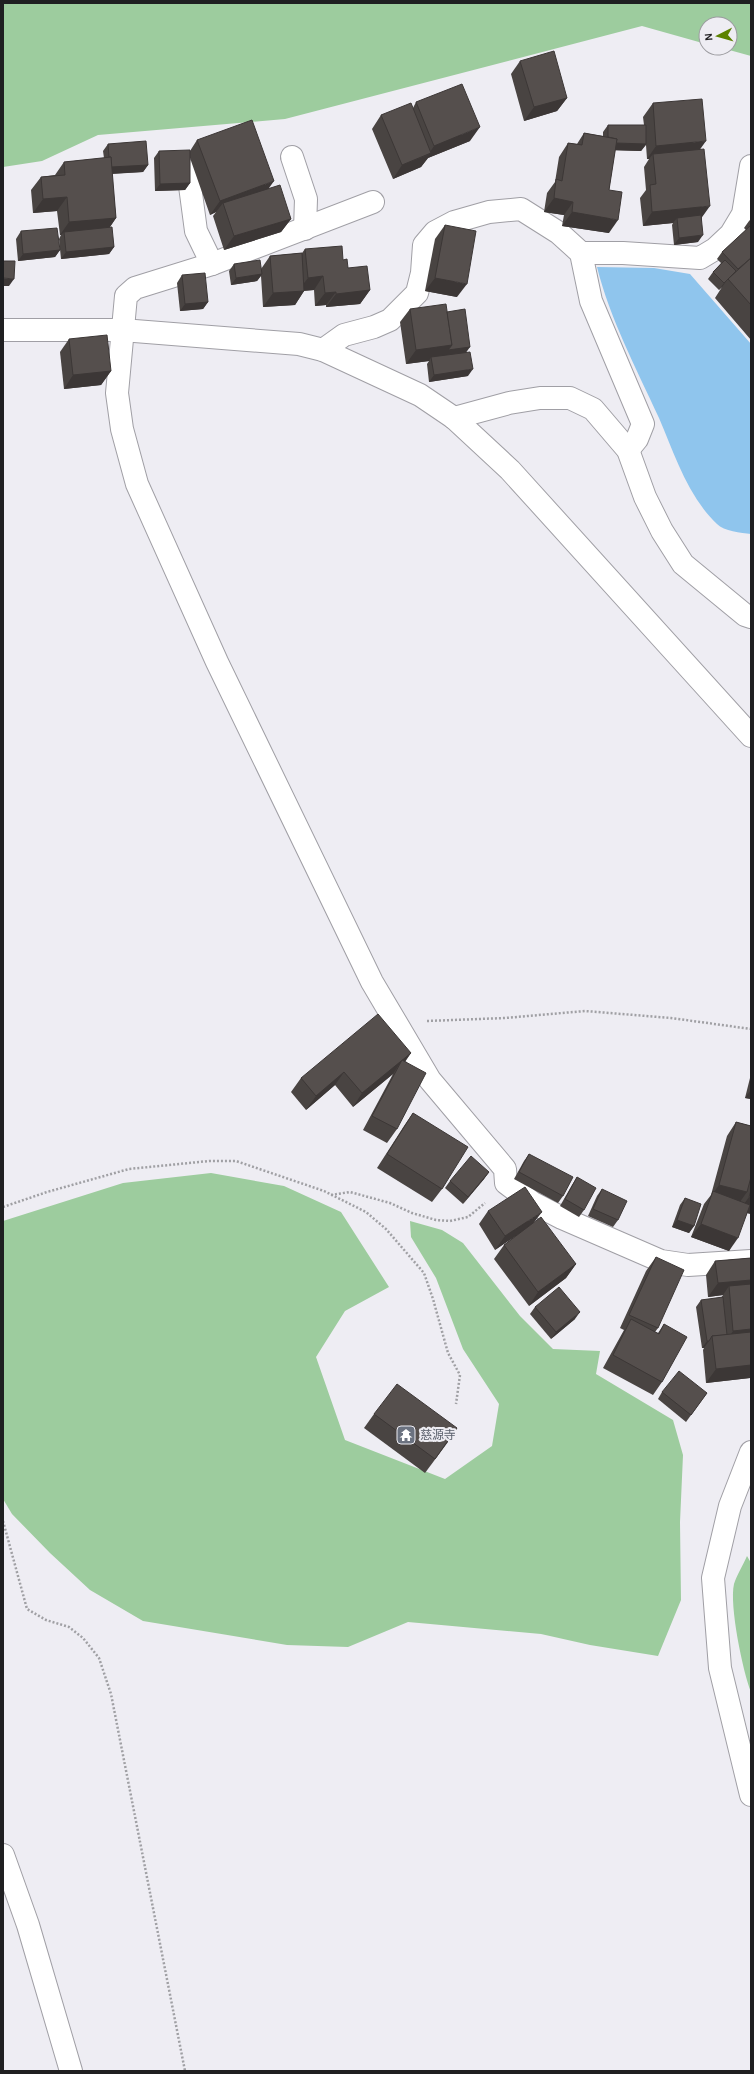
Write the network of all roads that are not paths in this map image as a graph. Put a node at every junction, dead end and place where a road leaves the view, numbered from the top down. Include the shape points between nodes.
1 (292, 157) dead end
2 (751, 166) edge
3 (188, 171) edge
4 (373, 202) dead end
5 (305, 229) junction
6 (581, 254) junction
7 (212, 264) junction
8 (3, 330) edge
9 (122, 330) junction
10 (323, 350) junction
11 (454, 418) junction
12 (628, 450) junction
13 (751, 617) edge
14 (751, 736) edge
15 (751, 1261) edge
16 (751, 1452) edge
17 (751, 1796) edge
18 (3, 1856) edge
19 (71, 2071) edge

1 - 5 street via 306,199
2 - 6 street via 743,214 731,234 715,249 700,258
3 - 7 street via 196,231
4 - 5 street
5 - 7 street
6 - 10 street via 559,233 521,209 489,212 454,222 435,232 424,245 422,273 417,293 390,320 344,335
6 - 12 street via 590,301 643,424 637,439
7 - 9 street via 135,288 126,296
8 - 9 street
9 - 10 street via 299,344
9 - 15 street via 117,393 122,430 137,484 220,669 372,982 430,1080 505,1169 506,1183 533,1203 661,1262 688,1265
10 - 11 street via 420,395
11 - 12 street via 509,403 540,398 570,398 593,409
11 - 14 street via 510,470
12 - 13 street via 645,497 683,564 745,615
16 - 17 street via 730,1506 714,1578 720,1668
18 - 19 street via 28,1925

